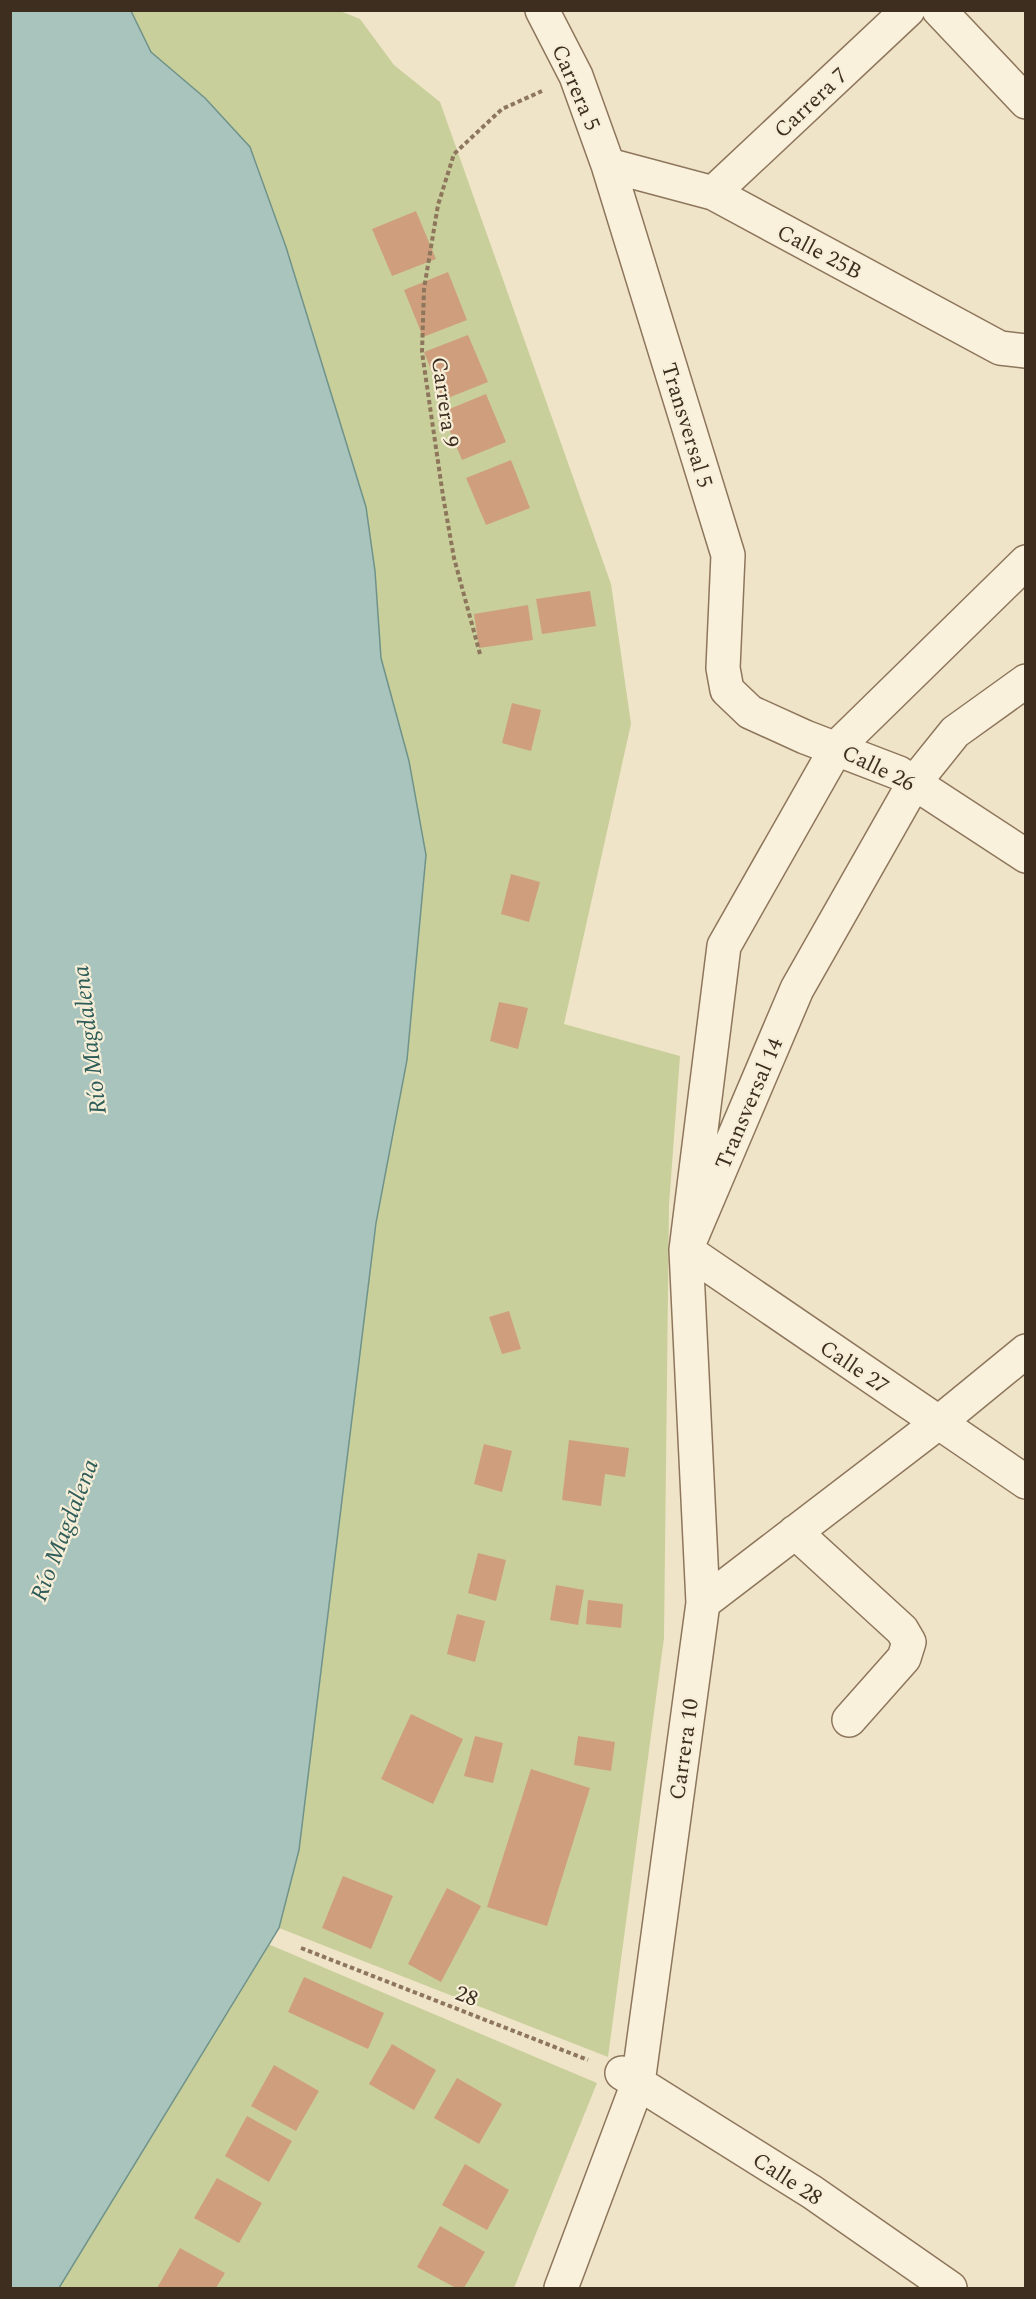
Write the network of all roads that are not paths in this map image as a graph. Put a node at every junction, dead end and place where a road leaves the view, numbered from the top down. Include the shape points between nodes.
1 (542, 10) edge
2 (908, 10) edge
3 (939, 10) edge
4 (1026, 102) edge
5 (608, 165) junction
6 (713, 193) junction
7 (1026, 351) edge
8 (1026, 562) edge
9 (1026, 681) edge
10 (727, 690) joint
11 (837, 747) junction
12 (914, 783) junction
13 (1026, 856) edge
14 (686, 1250) junction
15 (1026, 1351) edge
16 (938, 1423) junction
17 (1026, 1482) edge
18 (795, 1532) junction
19 (703, 1603) junction
20 (849, 1720) dead end
21 (630, 2078) junction
22 (561, 2289) edge
23 (950, 2289) edge

1 - 5 street, Carrera 5 via 576,76
2 - 6 street, Carrera 7
3 - 4 street
5 - 6 street, Calle 25B
5 - 10 street, Transversal 5 via 728,555 723,668
6 - 7 street, Calle 25B via 1000,348
8 - 11 street
9 - 12 street, Transversal 14 via 955,732
10 - 11 street, Calle 26 via 750,712
11 - 12 street, Calle 26 via 898,772
11 - 14 street via 724,946
12 - 13 street, Calle 26
12 - 14 street, Transversal 14 via 797,990
14 - 16 street, Calle 27
14 - 19 street, Transversal 14
15 - 16 street
16 - 17 street, Calle 27
16 - 18 street
18 - 19 street
18 - 20 street via 902,1630 909,1642 904,1658
19 - 21 street, Carrera 10
21 - 22 street, Carrera 10
21 - 23 street, Calle 28 via 812,2192

